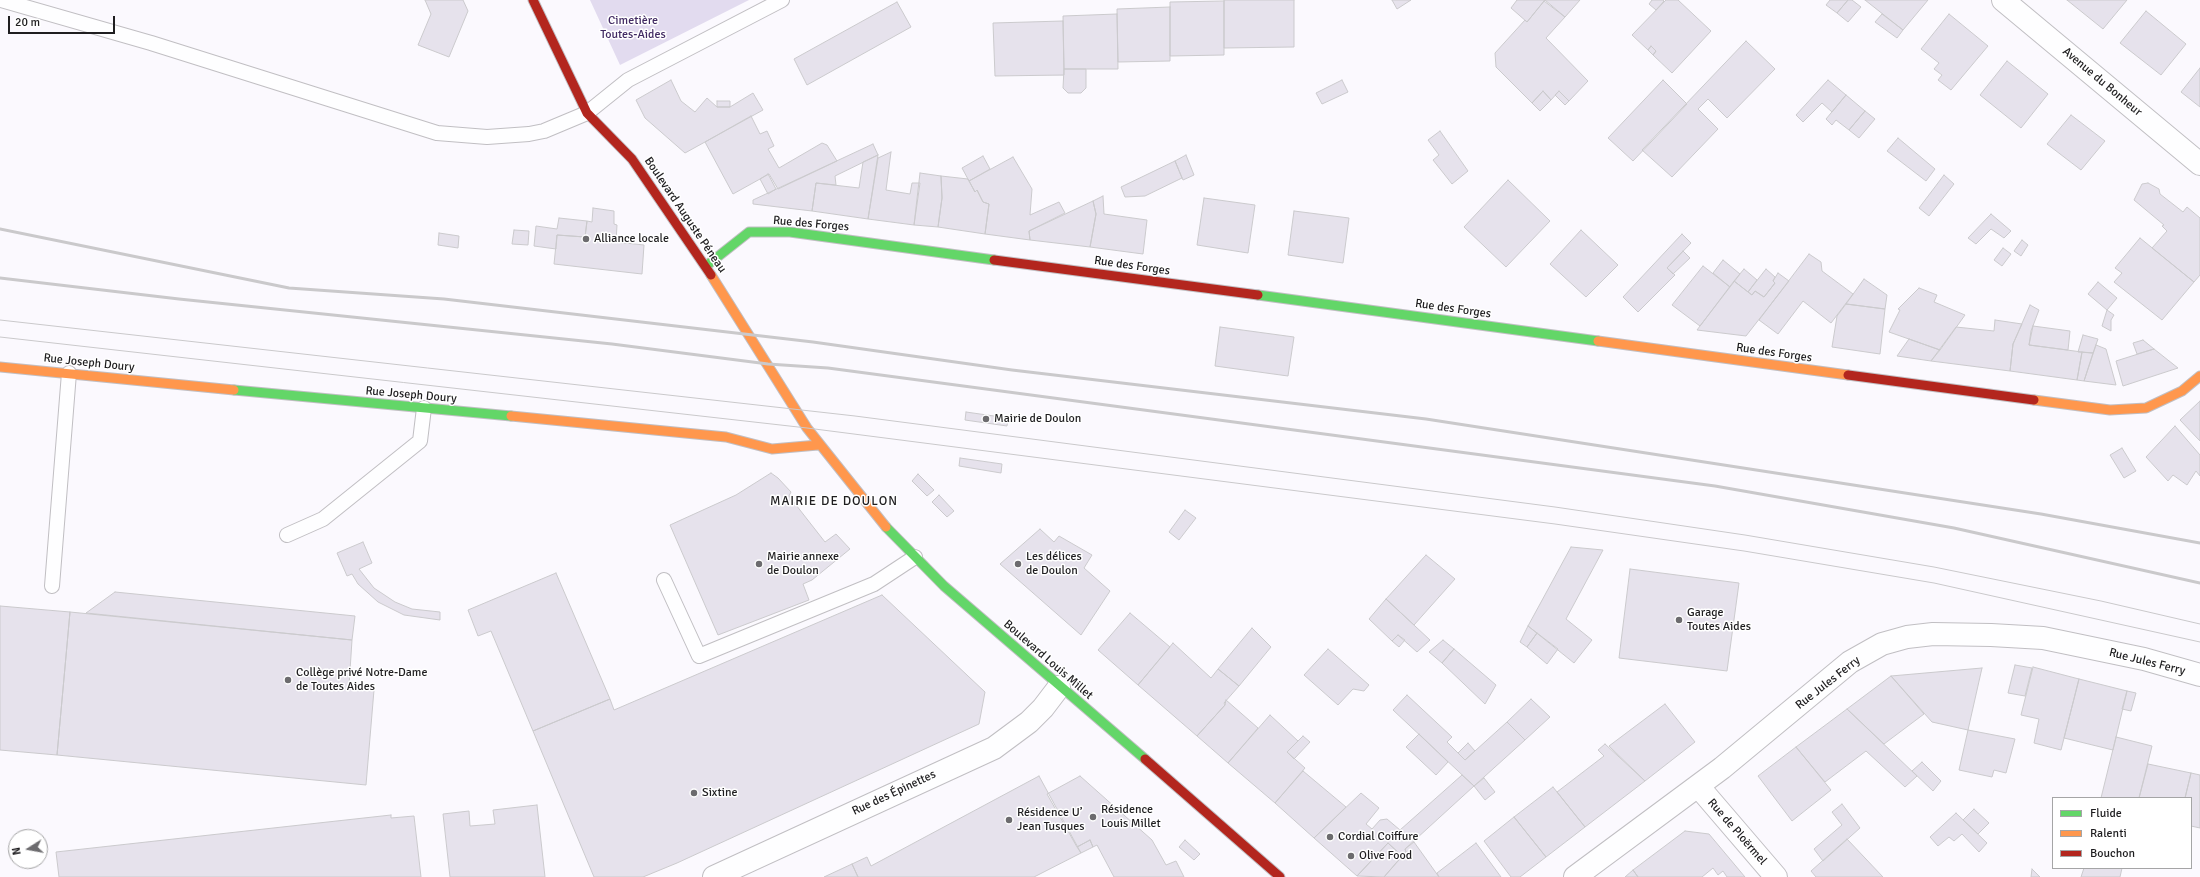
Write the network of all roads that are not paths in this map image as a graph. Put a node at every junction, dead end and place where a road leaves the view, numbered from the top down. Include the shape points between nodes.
1 (1, 0) edge
2 (533, 0) edge
3 (782, 0) edge
4 (2003, 0) edge
5 (587, 113) junction
6 (2200, 164) edge
7 (706, 266) junction
8 (0, 367) edge
9 (69, 373) junction
10 (2200, 376) edge
11 (424, 408) junction
12 (818, 444) junction
13 (287, 535) dead end
14 (915, 557) junction
15 (664, 580) dead end
16 (52, 586) dead end
17 (2200, 676) edge
18 (1059, 687) junction
19 (1698, 786) junction
20 (714, 877) edge
21 (1280, 877) edge
22 (1575, 877) edge
23 (1776, 877) edge

1 - 5 lane via 151,43 437,133 487,137 529,134 544,131
2 - 5 street, Boulevard Auguste Péneau
3 - 5 lane via 628,80
4 - 6 street, Avenue du Bonheur
5 - 7 street, Boulevard Auguste Péneau via 632,158
7 - 10 street, Rue des Forges via 749,232 790,232 2110,410 2146,408 2182,391
7 - 12 street, Boulevard Auguste Péneau
8 - 9 street, Rue Joseph Doury
9 - 11 street, Rue Joseph Doury
9 - 16 lane
11 - 12 street, Rue Joseph Doury via 726,437 772,449
11 - 13 lane via 420,441 323,519
12 - 14 street, Boulevard Louis Millet via 881,522
14 - 15 lane via 874,584 699,656
14 - 18 street, Boulevard Louis Millet via 944,586
17 - 19 street, Rue Jules Ferry via 2144,659 2043,638 1933,634 1907,637 1882,644 1850,662 1764,735
18 - 20 street, Rue des Épinettes via 1044,708 994,748
18 - 21 street, Boulevard Louis Millet via 1204,809
19 - 22 street, Rue Jules Ferry
19 - 23 street, Rue de Ploërmel

